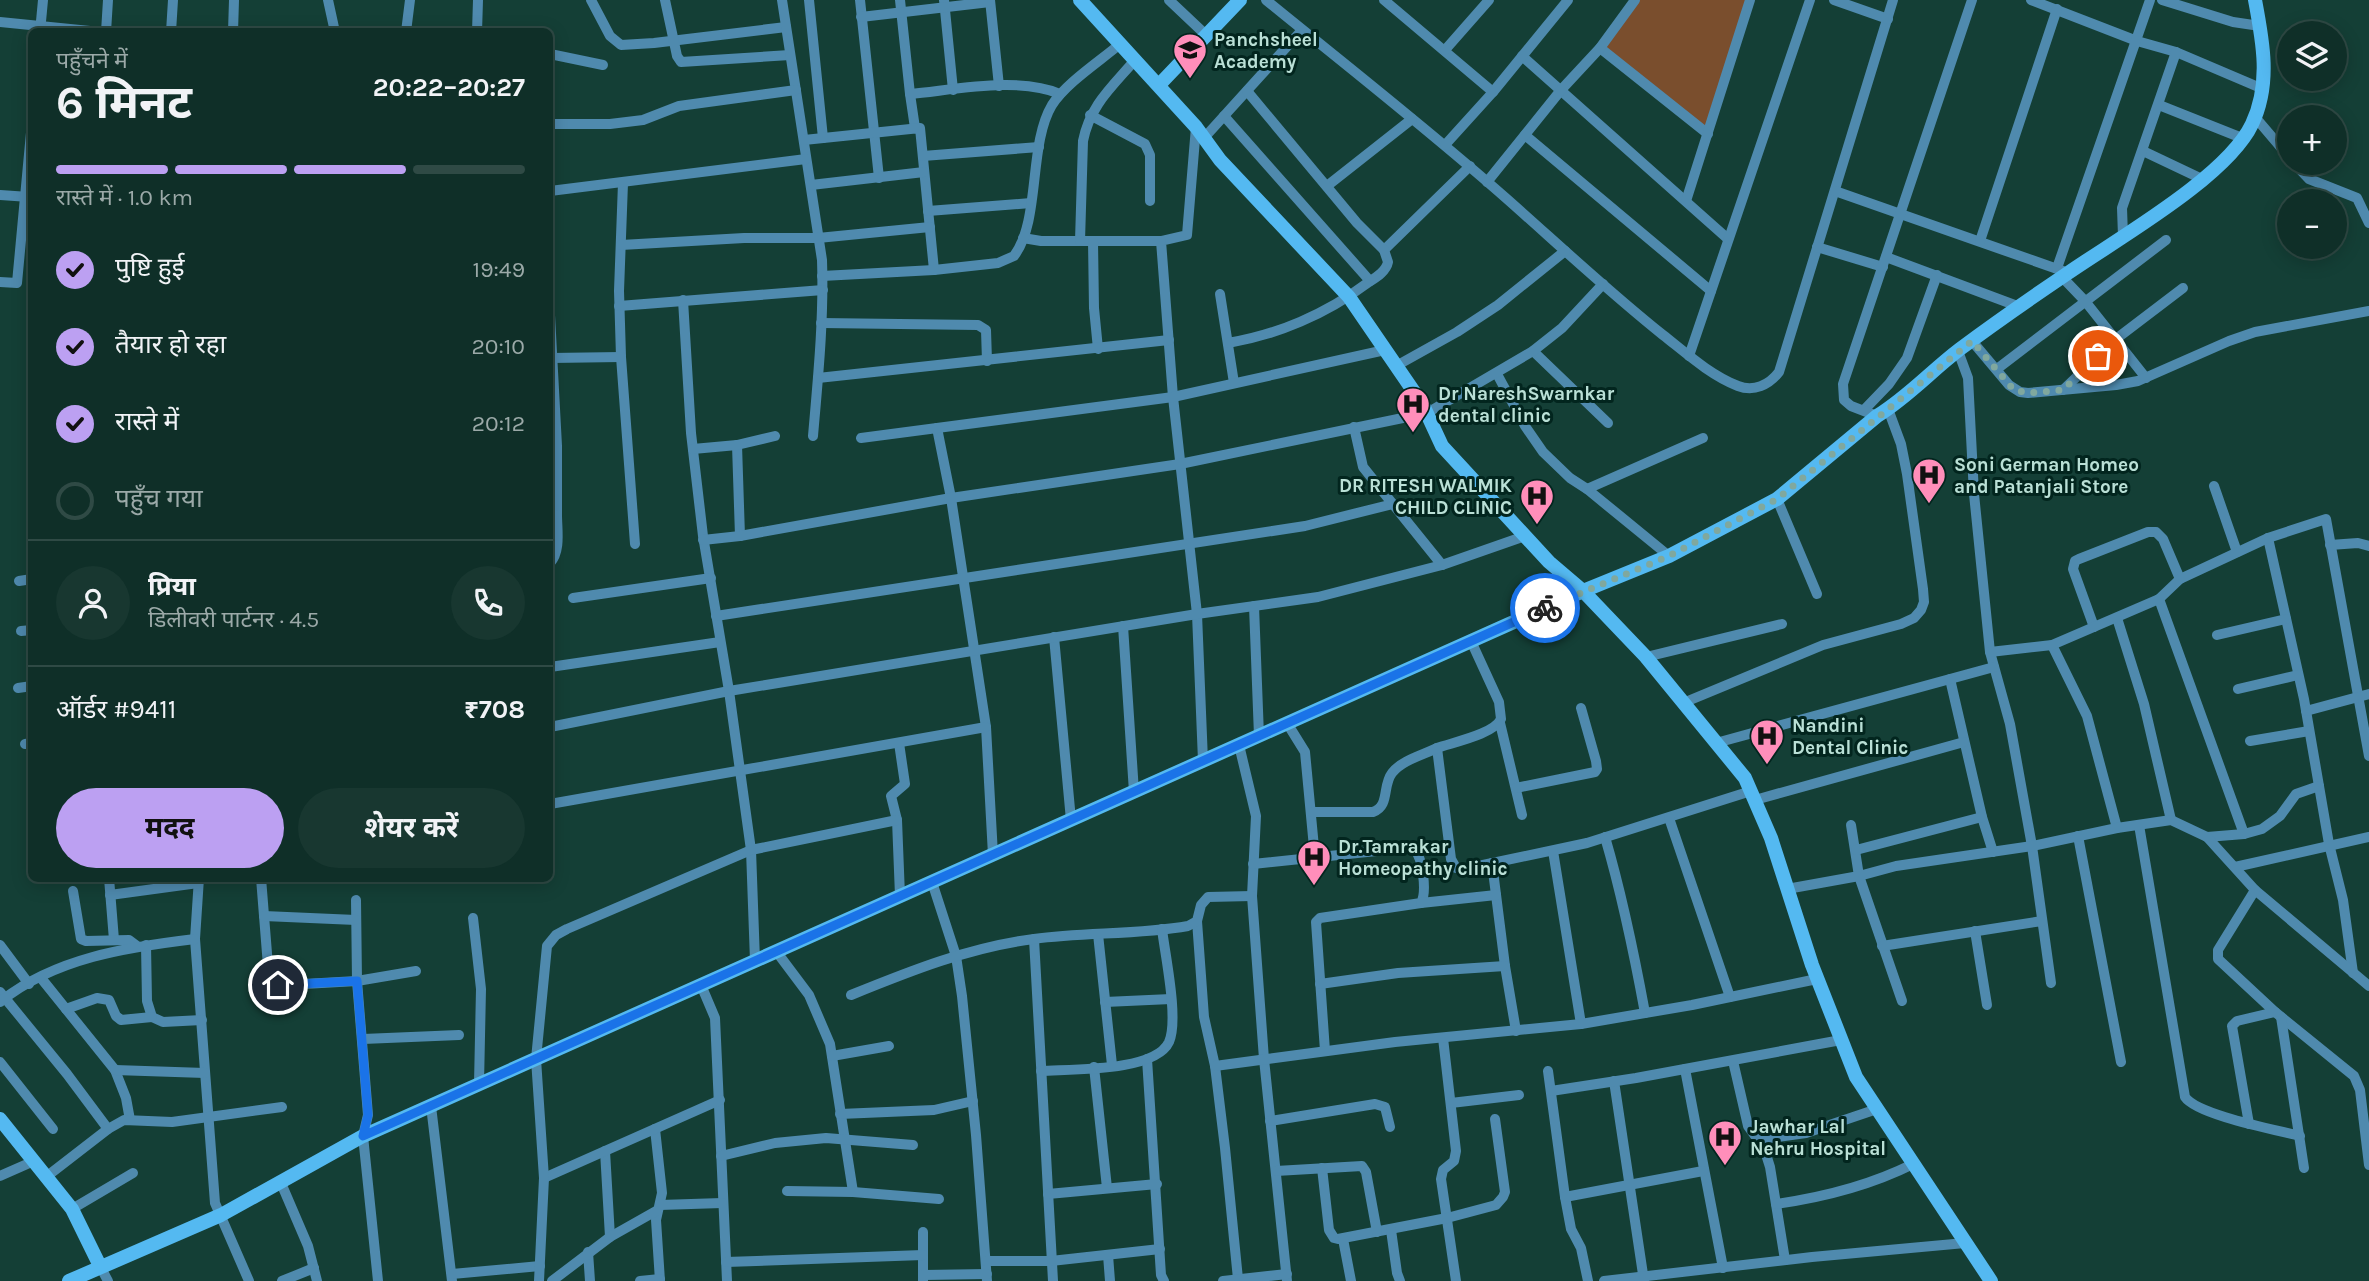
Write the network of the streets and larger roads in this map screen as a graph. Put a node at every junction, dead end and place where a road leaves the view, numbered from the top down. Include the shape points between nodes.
1 (43, 0) edge
2 (108, 0) edge
3 (173, 0) edge
4 (234, 0) edge
5 (328, 0) edge
6 (410, 0) edge
7 (478, 0) edge
8 (591, 0) edge
9 (665, 0) edge
10 (782, 0) edge
11 (809, 0) edge
12 (860, 0) edge
13 (900, 0) edge
14 (1080, 0) edge
15 (1169, 0) edge
16 (1240, 0) edge
17 (1266, 0) edge
18 (1384, 0) edge
19 (1568, 0) edge
20 (1635, 0) edge
21 (1750, 0) edge
22 (1810, 0) edge
23 (1835, 0) edge
24 (1893, 0) edge
25 (1972, 0) edge
26 (2031, 0) edge
27 (2150, 0) edge
28 (2162, 0) edge
29 (2204, 0) edge
30 (2255, 0) edge
31 (990, 1) edge
32 (1482, 3) edge
33 (944, 4) edge
34 (2057, 9) junction
35 (901, 12) junction
36 (2201, 12) junction
37 (861, 17) junction
38 (1888, 19) junction
39 (0, 22) edge
40 (2260, 26) junction
41 (786, 27) junction
42 (34, 28) edge
43 (40, 28) edge
44 (106, 28) edge
45 (171, 28) edge
46 (233, 28) edge
47 (334, 28) edge
48 (406, 28) edge
49 (477, 28) edge
50 (1302, 30) junction
51 (1206, 35) junction
52 (675, 41) junction
53 (2137, 41) junction
54 (1120, 44) junction
55 (1600, 48) junction
56 (1445, 50) junction
57 (2176, 52) junction
58 (553, 55) edge
59 (790, 55) junction
60 (1522, 56) junction
61 (1135, 60) junction
62 (603, 65) dead end
63 (1159, 85) junction
64 (999, 86) junction
65 (2263, 89) junction
66 (796, 90) junction
67 (953, 90) junction
68 (1247, 90) junction
69 (1561, 90) junction
70 (1493, 92) junction
71 (909, 94) junction
72 (1060, 94) junction
73 (2159, 105) junction
74 (1090, 115) junction
75 (1224, 116) junction
76 (2255, 117) junction
77 (1412, 119) junction
78 (553, 124) edge
79 (915, 128) junction
80 (1200, 132) junction
81 (873, 133) junction
82 (1707, 134) junction
83 (1525, 135) junction
84 (823, 138) junction
85 (2242, 138) junction
86 (804, 140) junction
87 (2277, 143) edge
88 (1445, 145) junction
89 (1039, 147) junction
90 (2143, 151) junction
91 (923, 156) junction
92 (806, 159) junction
93 (1470, 166) junction
94 (925, 172) junction
95 (2305, 175) edge
96 (878, 178) junction
97 (2202, 179) junction
98 (1487, 182) junction
99 (623, 183) junction
100 (811, 185) junction
101 (1327, 186) junction
102 (553, 191) edge
103 (1835, 191) junction
104 (0, 195) edge
105 (28, 197) edge
106 (1150, 201) dead end
107 (1686, 201) junction
108 (1031, 203) junction
109 (928, 211) junction
110 (1900, 214) junction
111 (2369, 223) edge
112 (930, 227) junction
113 (2123, 236) junction
114 (818, 238) junction
115 (1023, 238) junction
116 (1728, 239) junction
117 (2165, 240) dead end
118 (1080, 241) junction
119 (1093, 241) junction
120 (1161, 241) junction
121 (1980, 241) junction
122 (621, 245) junction
123 (1817, 247) junction
124 (1384, 250) junction
125 (1565, 251) junction
126 (1884, 262) junction
127 (934, 270) junction
128 (2062, 273) junction
129 (1937, 275) junction
130 (822, 276) junction
131 (1370, 281) junction
132 (0, 282) edge
133 (1602, 284) junction
134 (2183, 288) dead end
135 (823, 290) junction
136 (1711, 291) junction
137 (1220, 294) dead end
138 (1349, 297) junction
139 (683, 300) junction
140 (2085, 301) junction
141 (620, 306) junction
142 (2020, 307) junction
143 (2369, 311) edge
144 (821, 323) junction
145 (2116, 339) junction
146 (1168, 340) junction
147 (1972, 341) junction
148 (1228, 343) junction
149 (1098, 349) junction
150 (1385, 350) junction
151 (1533, 351) junction
152 (1958, 351) junction
153 (1689, 356) junction
154 (621, 357) junction
155 (553, 358) edge
156 (989, 360) junction
157 (1396, 366) junction
158 (1997, 369) junction
159 (1497, 374) junction
160 (818, 378) junction
161 (2146, 378) junction
162 (1234, 383) junction
163 (2063, 390) junction
164 (1173, 397) junction
165 (1876, 412) junction
166 (1427, 413) junction
167 (1608, 423) dead end
168 (1354, 427) junction
169 (937, 428) junction
170 (775, 436) dead end
171 (813, 436) dead end
172 (861, 438) dead end
173 (1703, 438) dead end
174 (737, 444) junction
175 (553, 446) edge
176 (693, 449) junction
177 (1180, 464) junction
178 (2214, 486) dead end
179 (1587, 489) junction
180 (951, 498) junction
181 (1777, 499) junction
182 (1393, 504) junction
183 (553, 515) edge
184 (740, 533) junction
185 (703, 535) junction
186 (1525, 536) junction
187 (2268, 538) junction
188 (635, 544) dead end
189 (1189, 544) junction
190 (2330, 545) junction
191 (2369, 546) edge
192 (2237, 552) junction
193 (1669, 556) junction
194 (553, 561) edge
195 (1442, 565) junction
196 (710, 578) junction
197 (963, 578) junction
198 (2180, 579) junction
199 (28, 580) edge
200 (19, 581) dead end
201 (1583, 591) junction
202 (1816, 594) dead end
203 (573, 598) dead end
204 (2160, 599) junction
205 (1254, 606) junction
206 (1197, 614) junction
207 (716, 616) junction
208 (2117, 618) junction
209 (2286, 619) junction
210 (1782, 624) dead end
211 (1123, 626) junction
212 (2094, 627) junction
213 (2217, 635) dead end
214 (1054, 638) junction
215 (1471, 641) junction
216 (720, 642) junction
217 (2052, 645) junction
218 (974, 651) junction
219 (1990, 652) junction
220 (1646, 657) junction
221 (553, 667) edge
222 (1994, 667) junction
223 (2298, 674) junction
224 (1950, 679) junction
225 (28, 687) edge
226 (18, 688) dead end
227 (2238, 689) dead end
228 (729, 691) junction
229 (2363, 696) edge
230 (1683, 703) junction
231 (1581, 708) dead end
232 (2306, 711) junction
233 (1287, 723) junction
234 (1500, 723) junction
235 (553, 726) edge
236 (986, 727) junction
237 (2309, 731) junction
238 (1259, 736) junction
239 (2250, 741) dead end
240 (1964, 742) junction
241 (899, 743) junction
242 (1716, 743) junction
243 (1239, 745) junction
244 (1437, 748) junction
245 (2369, 756) edge
246 (1203, 761) junction
247 (740, 772) junction
248 (2319, 786) junction
249 (1516, 788) junction
250 (1134, 792) junction
251 (1753, 795) junction
252 (553, 803) edge
253 (1312, 812) junction
254 (1522, 815) dead end
255 (1982, 817) junction
256 (1669, 818) junction
257 (897, 820) junction
258 (1071, 820) junction
259 (2171, 820) junction
260 (1851, 825) dead end
261 (2139, 825) junction
262 (2117, 828) junction
263 (2244, 834) junction
264 (2078, 836) junction
265 (2369, 836) edge
266 (1605, 837) junction
267 (2207, 837) junction
268 (2329, 844) junction
269 (2032, 846) junction
270 (751, 850) junction
271 (1856, 850) junction
272 (1553, 851) junction
273 (1993, 852) junction
274 (993, 855) junction
275 (1315, 858) junction
276 (1492, 863) junction
277 (1254, 864) junction
278 (2235, 867) junction
279 (1859, 876) junction
280 (109, 882) edge
281 (192, 882) edge
282 (198, 882) edge
283 (261, 882) edge
284 (932, 882) junction
285 (1787, 889) junction
286 (2255, 890) junction
287 (73, 891) dead end
288 (110, 895) junction
289 (1496, 895) junction
290 (900, 896) junction
291 (1252, 896) junction
292 (356, 900) dead end
293 (1421, 903) junction
294 (264, 916) junction
295 (473, 918) dead end
296 (356, 920) junction
297 (1197, 921) junction
298 (2042, 921) junction
299 (1162, 929) junction
300 (1975, 931) junction
301 (1098, 934) junction
302 (195, 939) junction
303 (1034, 939) junction
304 (114, 940) junction
305 (0, 945) edge
306 (141, 945) junction
307 (1882, 946) junction
308 (776, 951) junction
309 (956, 956) junction
310 (755, 961) junction
311 (1505, 966) junction
312 (416, 971) dead end
313 (2353, 973) junction
314 (41, 978) junction
315 (1818, 979) junction
316 (357, 981) junction
317 (2050, 983) dead end
318 (29, 984) junction
319 (1320, 984) junction
320 (701, 985) junction
321 (2369, 986) edge
322 (851, 995) dead end
323 (2, 997) edge
324 (1730, 997) junction
325 (1171, 999) junction
326 (1902, 1000) dead end
327 (1105, 1002) junction
328 (1987, 1005) dead end
329 (66, 1009) junction
330 (1645, 1013) junction
331 (2278, 1014) junction
332 (152, 1017) junction
333 (202, 1020) junction
334 (1581, 1024) junction
335 (1516, 1031) junction
336 (458, 1035) dead end
337 (1443, 1038) junction
338 (363, 1039) junction
339 (1841, 1040) junction
340 (889, 1046) dead end
341 (1325, 1051) junction
342 (832, 1056) junction
343 (537, 1059) junction
344 (1147, 1059) junction
345 (1264, 1059) junction
346 (1733, 1061) junction
347 (0, 1062) edge
348 (2121, 1062) dead end
349 (1112, 1065) junction
350 (1214, 1066) junction
351 (1094, 1067) junction
352 (1685, 1069) junction
353 (115, 1070) junction
354 (1548, 1071) dead end
355 (1041, 1072) junction
356 (205, 1073) junction
357 (1614, 1081) junction
358 (479, 1084) junction
359 (1551, 1091) junction
360 (1519, 1096) dead end
361 (720, 1100) junction
362 (973, 1101) junction
363 (1451, 1103) junction
364 (431, 1106) junction
365 (282, 1107) dead end
366 (1877, 1109) junction
367 (840, 1114) junction
368 (207, 1118) junction
369 (0, 1119) edge
370 (1494, 1119) dead end
371 (130, 1120) junction
372 (1270, 1121) junction
373 (2249, 1124) junction
374 (1391, 1127) dead end
375 (53, 1129) dead end
376 (108, 1129) junction
377 (655, 1129) junction
378 (363, 1136) junction
379 (2300, 1136) junction
380 (843, 1138) junction
381 (1758, 1140) junction
382 (913, 1145) dead end
383 (606, 1151) junction
384 (721, 1156) junction
385 (34, 1161) junction
386 (1913, 1164) junction
387 (2369, 1165) edge
388 (1322, 1168) junction
389 (2304, 1168) dead end
390 (1276, 1171) junction
391 (1703, 1171) junction
392 (133, 1173) dead end
393 (0, 1176) edge
394 (46, 1177) junction
395 (544, 1178) junction
396 (281, 1183) junction
397 (1157, 1184) junction
398 (1629, 1185) junction
399 (1107, 1188) junction
400 (787, 1191) dead end
401 (853, 1192) junction
402 (1048, 1194) junction
403 (1565, 1197) junction
404 (939, 1199) dead end
405 (722, 1203) junction
406 (1776, 1204) junction
407 (658, 1208) junction
408 (72, 1209) junction
409 (221, 1215) junction
410 (1447, 1218) junction
411 (1391, 1230) junction
412 (923, 1232) dead end
413 (1377, 1233) junction
414 (610, 1237) junction
415 (1343, 1239) junction
416 (1965, 1243) junction
417 (1160, 1249) junction
418 (588, 1252) junction
419 (923, 1255) junction
420 (1108, 1255) junction
421 (1786, 1260) junction
422 (986, 1261) junction
423 (1051, 1261) junction
424 (726, 1262) junction
425 (100, 1266) junction
426 (540, 1266) junction
427 (314, 1268) junction
428 (1723, 1268) junction
429 (452, 1278) edge
430 (923, 1278) edge
431 (987, 1278) edge
432 (1287, 1278) edge
433 (1238, 1279) junction
434 (1456, 1279) edge
435 (1644, 1279) edge
436 (660, 1280) edge
437 (69, 1281) edge
438 (108, 1281) edge
439 (249, 1281) edge
440 (282, 1281) edge
441 (317, 1281) edge
442 (378, 1281) edge
443 (539, 1281) edge
444 (552, 1281) edge
445 (590, 1281) edge
446 (640, 1281) edge
447 (727, 1281) edge
448 (1053, 1281) edge
449 (1110, 1281) edge
450 (1164, 1281) edge
451 (1223, 1281) edge
452 (1351, 1281) edge
453 (1400, 1281) edge
454 (1443, 1281) edge
455 (1588, 1281) edge
456 (1604, 1281) edge
457 (1991, 1281) edge

1 - 43 street
2 - 44 street
3 - 45 street
4 - 46 street
5 - 47 street
6 - 48 street
7 - 49 street
8 - 52 street via 610,36 621,45
9 - 52 street
10 - 41 street
11 - 84 street
12 - 37 street
13 - 35 street
14 - 54 street
15 - 51 street
16 - 51 street
17 - 50 street
18 - 56 street
19 - 60 street
20 - 55 street
21 - 82 street
22 - 116 street
23 - 38 street
24 - 38 street
25 - 110 street
26 - 34 street
27 - 53 street
28 - 36 street
29 - 36 street
30 - 40 street
31 - 33 street
31 - 64 street
32 - 56 street
33 - 35 street
33 - 67 street
34 - 53 street
34 - 121 street
35 - 37 street
35 - 71 street
36 - 40 street
37 - 81 street
38 - 103 street
39 - 42 street
40 - 65 street
41 - 52 street
41 - 59 street
50 - 68 street
50 - 77 street
51 - 63 street
52 - 59 street via 678,59 685,63
53 - 57 street
53 - 128 street
54 - 61 street
54 - 72 street
55 - 69 street
55 - 82 street
56 - 70 street
57 - 65 street
57 - 73 street
58 - 62 street
59 - 66 street
60 - 69 street
60 - 70 street
61 - 63 street
61 - 74 street
63 - 80 street
64 - 67 street
64 - 72 street via 1043,86
65 - 76 street
66 - 78 street via 678,106 643,120
66 - 86 street
67 - 71 street
68 - 75 street
68 - 101 street
69 - 83 street
69 - 107 street
70 - 88 street
71 - 79 street
72 - 89 street via 1051,107
73 - 85 street
73 - 90 street
74 - 106 street via 1145,144 1150,155
74 - 118 street via 1083,141
75 - 80 street
75 - 131 street
76 - 85 street
76 - 87 street
77 - 88 street
77 - 101 street
79 - 81 street
79 - 91 street via 920,128
80 - 120 street via 1187,235
80 - 138 street via 1220,160
81 - 84 street
81 - 96 street
82 - 107 street
83 - 98 street
83 - 136 street
84 - 86 street
85 - 97 street
86 - 92 street
88 - 93 street
89 - 91 street
89 - 108 street
90 - 97 street
90 - 113 street via 2122,208
91 - 94 street
92 - 99 street
92 - 100 street
93 - 98 street
93 - 124 street
94 - 96 street
94 - 109 street
95 - 111 street via 2357,198
96 - 100 street
97 - 113 street
98 - 125 street
99 - 102 street
99 - 122 street
100 - 114 street
101 - 124 street
103 - 110 street
103 - 123 street
104 - 105 street
105 - 132 street via 16,283
107 - 116 street
108 - 109 street
108 - 115 street
109 - 112 street
110 - 121 street
110 - 126 street
112 - 114 street
112 - 127 street
113 - 128 street
114 - 122 street
114 - 130 street
115 - 118 street
115 - 127 street via 1008,260
116 - 136 street
117 - 140 street
118 - 119 street
119 - 120 street
119 - 149 street
120 - 146 street
121 - 128 street
122 - 141 street
123 - 126 street
123 - 153 street via 1779,372 1771,382 1739,387
124 - 131 street via 1388,266
125 - 133 street
125 - 157 street via 1498,305
126 - 129 street
126 - 165 street via 1843,384 1844,400 1851,406
127 - 130 street
128 - 140 street
128 - 142 street
129 - 142 street
129 - 165 street via 1906,358
130 - 135 street
131 - 138 street
133 - 151 street via 1562,328
133 - 153 street
134 - 145 street
135 - 139 street
135 - 144 street
136 - 153 street
137 - 148 street
138 - 148 street via 1295,325
138 - 150 street
139 - 141 street
139 - 176 street
140 - 145 street
140 - 158 street
141 - 154 street
142 - 147 street
143 - 161 street via 2255,332
144 - 156 street via 982,326
144 - 160 street
145 - 161 street
145 - 163 street
146 - 149 street
146 - 164 street
147 - 152 street
147 - 158 street
148 - 162 street
149 - 156 street
150 - 157 street
150 - 162 street
151 - 159 street
151 - 167 street
152 - 165 street
152 - 219 street via 1968,377
154 - 155 street
154 - 188 street
156 - 160 street
157 - 166 street
158 - 163 street via 2009,386 2020,392
159 - 166 street
159 - 179 street via 1543,453
160 - 171 street
161 - 163 street
162 - 164 street
164 - 169 street
164 - 177 street
165 - 181 street
165 - 230 street via 1901,444 1908,474 1923,589 1921,610 1901,624 1823,645
166 - 168 street
166 - 186 street via 1442,446
168 - 177 street
168 - 182 street via 1363,467
169 - 172 street
169 - 180 street
170 - 174 street
173 - 179 street
174 - 176 street
174 - 184 street
175 - 183 street
176 - 185 street
177 - 180 street
177 - 189 street
178 - 192 street
179 - 193 street
180 - 184 street
180 - 197 street
181 - 193 street
181 - 202 street
182 - 189 street via 1304,526
182 - 195 street
183 - 194 street via 557,549
184 - 185 street
185 - 196 street
186 - 195 street
186 - 201 street
187 - 190 street via 2326,519
187 - 192 street
187 - 209 street
189 - 197 street
189 - 206 street
190 - 191 street
190 - 229 street
192 - 198 street
193 - 201 street
195 - 205 street via 1318,597
196 - 203 street
196 - 207 street
197 - 207 street
197 - 218 street
198 - 204 street
198 - 212 street via 2161,536 2153,531 2079,559 2074,575
199 - 200 street
201 - 215 street
201 - 220 street
204 - 208 street
204 - 263 street
205 - 206 street
205 - 238 street
206 - 211 street
206 - 246 street
207 - 216 street
208 - 212 street
208 - 259 street via 2144,704
209 - 213 street
209 - 223 street
210 - 220 street
211 - 214 street
211 - 250 street
212 - 217 street
214 - 218 street
214 - 258 street
215 - 233 street
215 - 234 street via 1499,702
216 - 221 street
216 - 228 street
217 - 219 street
217 - 262 street via 2087,716
218 - 228 street
218 - 236 street
219 - 222 street
220 - 230 street
222 - 224 street
222 - 269 street via 2010,724
223 - 227 street
223 - 232 street
224 - 240 street
224 - 242 street
225 - 226 street
228 - 235 street
228 - 247 street
229 - 232 street
229 - 245 street
230 - 242 street
231 - 249 street via 1595,772
232 - 237 street
233 - 238 street
233 - 253 street via 1305,752
234 - 244 street
234 - 249 street
236 - 241 street
236 - 274 street
237 - 239 street
237 - 248 street
238 - 243 street
240 - 251 street
240 - 255 street
241 - 247 street
241 - 257 street via 906,780 891,796
242 - 251 street
243 - 246 street
243 - 277 street via 1256,816
244 - 253 street via 1394,770 1379,810
244 - 276 street via 1453,865 1464,869
246 - 250 street
247 - 252 street
247 - 270 street
248 - 263 street via 2297,794 2273,823
248 - 268 street
249 - 254 street
250 - 258 street
251 - 256 street
251 - 285 street
253 - 275 street
255 - 271 street
255 - 273 street
256 - 266 street
256 - 324 street
257 - 270 street
257 - 290 street
258 - 274 street
259 - 261 street
259 - 267 street
260 - 271 street
261 - 262 street
261 - 373 street via 2185,1097 2194,1106
262 - 264 street
263 - 267 street
264 - 269 street
264 - 348 street
265 - 268 street
266 - 272 street
266 - 330 street
267 - 278 street
268 - 278 street
268 - 313 street via 2343,900
269 - 273 street
269 - 298 street
270 - 310 street
270 - 343 street via 556,935 547,946
271 - 279 street
272 - 276 street
272 - 334 street
273 - 279 street
274 - 284 street
275 - 277 street
275 - 293 street via 1414,849 1419,854
276 - 289 street
277 - 291 street
278 - 286 street
279 - 285 street
279 - 307 street
280 - 288 street
281 - 288 street
282 - 302 street
283 - 294 street
284 - 290 street
284 - 309 street
285 - 315 street
286 - 313 street
286 - 331 street via 2218,950 2218,959
287 - 304 street via 81,939
288 - 304 street
289 - 293 street
289 - 311 street
290 - 308 street
291 - 297 street via 1208,897
291 - 345 street
292 - 296 street
293 - 319 street via 1320,918 1315,924
294 - 296 street
294 - 316 street via 274,983
295 - 358 street via 481,989
296 - 316 street
297 - 299 street
297 - 350 street via 1204,1017
298 - 300 street
298 - 317 street
299 - 301 street
299 - 325 street
300 - 307 street
300 - 328 street
301 - 303 street
301 - 327 street
302 - 306 street
302 - 333 street
303 - 309 street
303 - 355 street
304 - 306 street
305 - 318 street
306 - 314 street
306 - 332 street
307 - 326 street
308 - 310 street
308 - 342 street via 809,995
309 - 322 street
309 - 362 street
310 - 320 street
311 - 319 street
311 - 335 street
312 - 316 street
313 - 321 street
314 - 318 street
314 - 329 street
315 - 324 street
315 - 339 street
316 - 338 street
318 - 323 street
319 - 341 street
320 - 343 street
320 - 361 street via 715,1018
323 - 376 street
324 - 330 street
325 - 327 street
325 - 344 street via 1169,1041
327 - 349 street
329 - 332 street via 101,997 109,1000 121,1020
329 - 353 street
330 - 334 street
331 - 373 street via 2237,1021 2232,1026
331 - 379 street
331 - 387 street via 2356,1079
332 - 333 street via 163,1022
333 - 356 street
334 - 335 street
335 - 337 street
336 - 338 street
337 - 341 street
337 - 363 street
338 - 378 street via 368,1115
339 - 346 street
339 - 366 street via 1856,1077
340 - 342 street
341 - 345 street
342 - 367 street
343 - 358 street
343 - 395 street
344 - 349 street
344 - 397 street
345 - 350 street
345 - 372 street
346 - 352 street
346 - 381 street via 1748,1126
347 - 375 street
349 - 351 street
350 - 433 street
351 - 355 street
351 - 399 street
352 - 357 street
352 - 391 street
353 - 356 street
353 - 371 street
354 - 359 street
355 - 402 street
356 - 368 street
357 - 359 street
357 - 398 street
358 - 364 street
359 - 403 street
360 - 363 street
361 - 377 street
361 - 384 street
362 - 367 street via 934,1110
362 - 422 street
363 - 410 street via 1456,1157 1441,1179
364 - 378 street
364 - 429 street
365 - 368 street
366 - 381 street via 1806,1133
366 - 386 street
367 - 380 street
368 - 371 street
368 - 409 street via 215,1203
369 - 385 street
370 - 410 street via 1503,1198 1496,1205
371 - 376 street
372 - 374 street via 1375,1104 1385,1107
372 - 390 street
373 - 379 street
376 - 394 street
377 - 383 street
377 - 407 street via 662,1193
378 - 396 street
378 - 442 street
379 - 389 street
380 - 382 street
380 - 384 street via 775,1143
380 - 401 street
381 - 406 street via 1770,1167
383 - 395 street
383 - 414 street
384 - 405 street
385 - 393 street
385 - 394 street
386 - 406 street via 1861,1187
386 - 416 street
388 - 390 street
388 - 413 street via 1364,1168
388 - 415 street via 1329,1230 1334,1238
390 - 432 street
391 - 398 street
391 - 428 street
392 - 408 street
394 - 408 street
395 - 426 street
396 - 409 street
396 - 427 street
397 - 399 street
397 - 417 street
398 - 403 street
398 - 435 street
399 - 402 street
400 - 401 street
401 - 404 street
402 - 423 street
403 - 455 street
405 - 407 street
405 - 424 street
406 - 421 street
407 - 414 street
407 - 436 street
408 - 425 street
409 - 425 street
409 - 439 street
410 - 411 street
410 - 434 street
411 - 413 street
411 - 453 street
412 - 419 street
413 - 415 street
414 - 418 street
415 - 452 street
416 - 421 street
416 - 457 street
417 - 420 street
417 - 450 street
418 - 444 street
418 - 445 street
419 - 424 street
419 - 430 street
420 - 423 street
420 - 449 street
421 - 428 street
422 - 423 street
422 - 431 street
423 - 448 street
424 - 447 street
425 - 437 street
425 - 438 street
426 - 429 street
426 - 443 street
427 - 440 street
427 - 441 street
428 - 435 street
430 - 431 street
432 - 433 street
433 - 451 street
434 - 454 street
435 - 456 street
436 - 446 street

